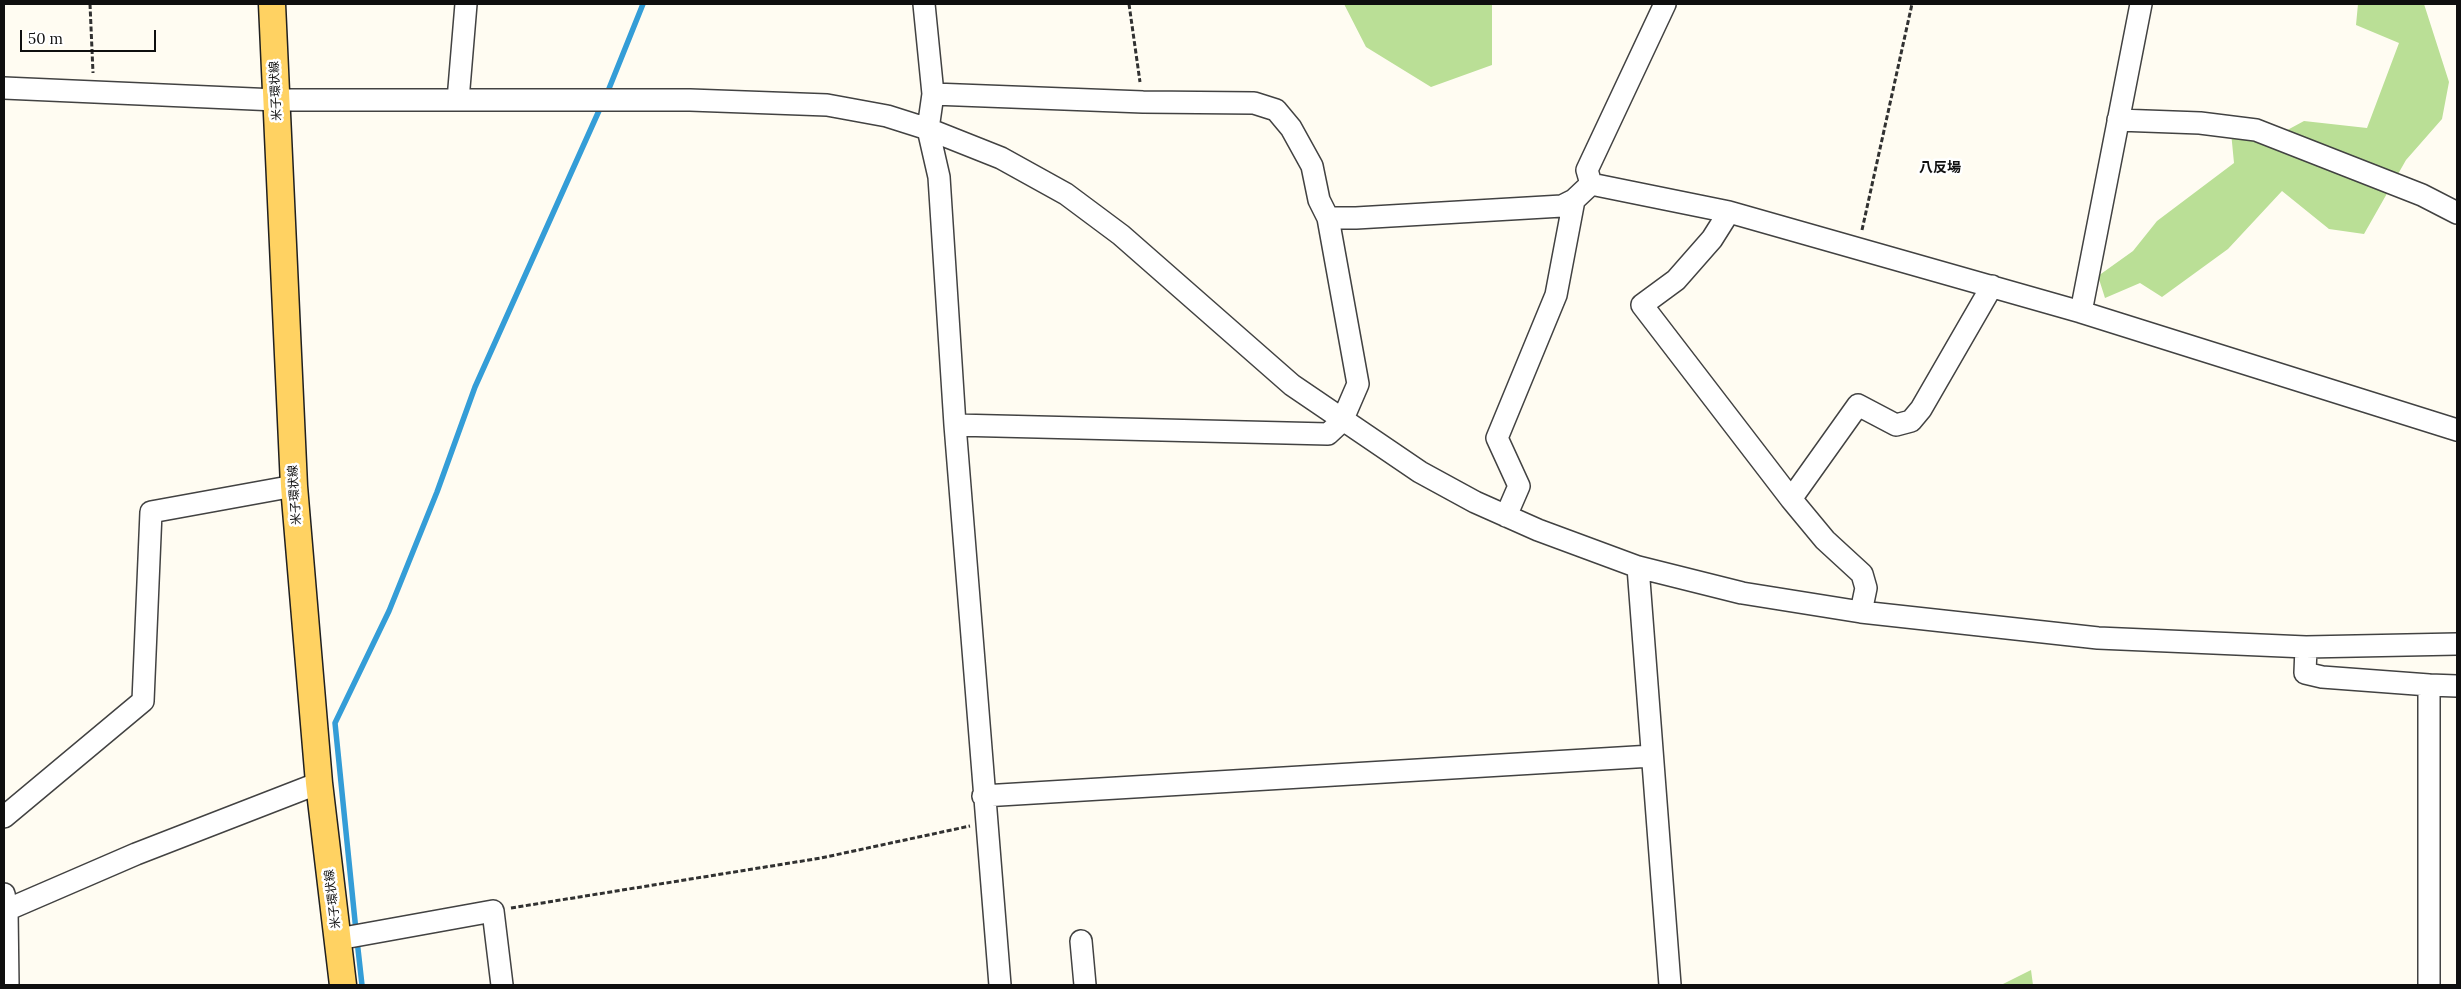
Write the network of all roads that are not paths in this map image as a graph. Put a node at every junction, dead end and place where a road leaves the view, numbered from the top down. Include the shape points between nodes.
1 (272, 4) edge
2 (466, 4) edge
3 (924, 4) edge
4 (1665, 4) edge
5 (2141, 4) edge
6 (4, 88) edge
7 (933, 94) junction
8 (276, 100) junction
9 (458, 100) junction
10 (2118, 120) junction
11 (928, 129) junction
12 (1591, 184) junction
13 (1574, 200) junction
14 (1729, 212) junction
15 (2457, 213) edge
16 (1328, 218) junction
17 (1992, 286) junction
18 (2081, 312) junction
19 (1342, 420) junction
20 (955, 426) junction
21 (2457, 430) edge
22 (294, 486) junction
23 (1791, 499) junction
24 (1506, 516) junction
25 (1638, 567) junction
26 (1861, 612) junction
27 (2457, 644) edge
28 (2306, 647) junction
29 (2429, 685) junction
30 (2457, 686) edge
31 (1652, 756) junction
32 (320, 783) junction
33 (983, 796) junction
34 (4, 817) edge
35 (5, 905) edge
36 (338, 939) junction
37 (1081, 941) dead end
38 (8, 985) edge
39 (343, 985) edge
40 (502, 985) edge
41 (1000, 985) edge
42 (1084, 985) edge
43 (1670, 985) edge
44 (2429, 985) edge

1 - 8 main road, 米子環状線
2 - 9 street
3 - 7 street
4 - 12 street via 1587,170
5 - 10 street
6 - 8 street
7 - 11 street
7 - 16 street via 1254,103 1276,110 1291,128 1312,166 1319,200
8 - 9 street
8 - 22 main road, 米子環状線
9 - 11 street via 690,100 827,105 888,116
10 - 15 street via 2200,123 2256,130 2422,195
10 - 18 street
11 - 19 street via 1001,158 1066,194 1121,235 1292,385
11 - 20 street via 939,177
12 - 13 street
12 - 14 street
13 - 16 street via 1562,206
13 - 24 street via 1556,295 1498,438 1519,486
14 - 17 street
14 - 23 street via 1712,239 1676,280 1642,306
16 - 19 street via 1358,384
17 - 18 street
17 - 23 street via 1911,421 1896,424 1858,405
18 - 21 street
19 - 20 street via 1328,434
19 - 24 street via 1420,472
20 - 33 street
22 - 32 main road, 米子環状線
22 - 34 street via 152,512 143,701
23 - 26 street via 1825,540 1862,574 1866,588
24 - 25 street
25 - 26 street via 1742,593
25 - 31 street
26 - 28 street via 2098,638
27 - 28 street
28 - 29 street via 2304,673
29 - 30 street
29 - 44 street
31 - 33 street
31 - 43 street
32 - 35 street
32 - 36 main road, 米子環状線
33 - 41 street
35 - 38 street
36 - 39 main road, 米子環状線
36 - 40 street via 493,911
37 - 42 street

